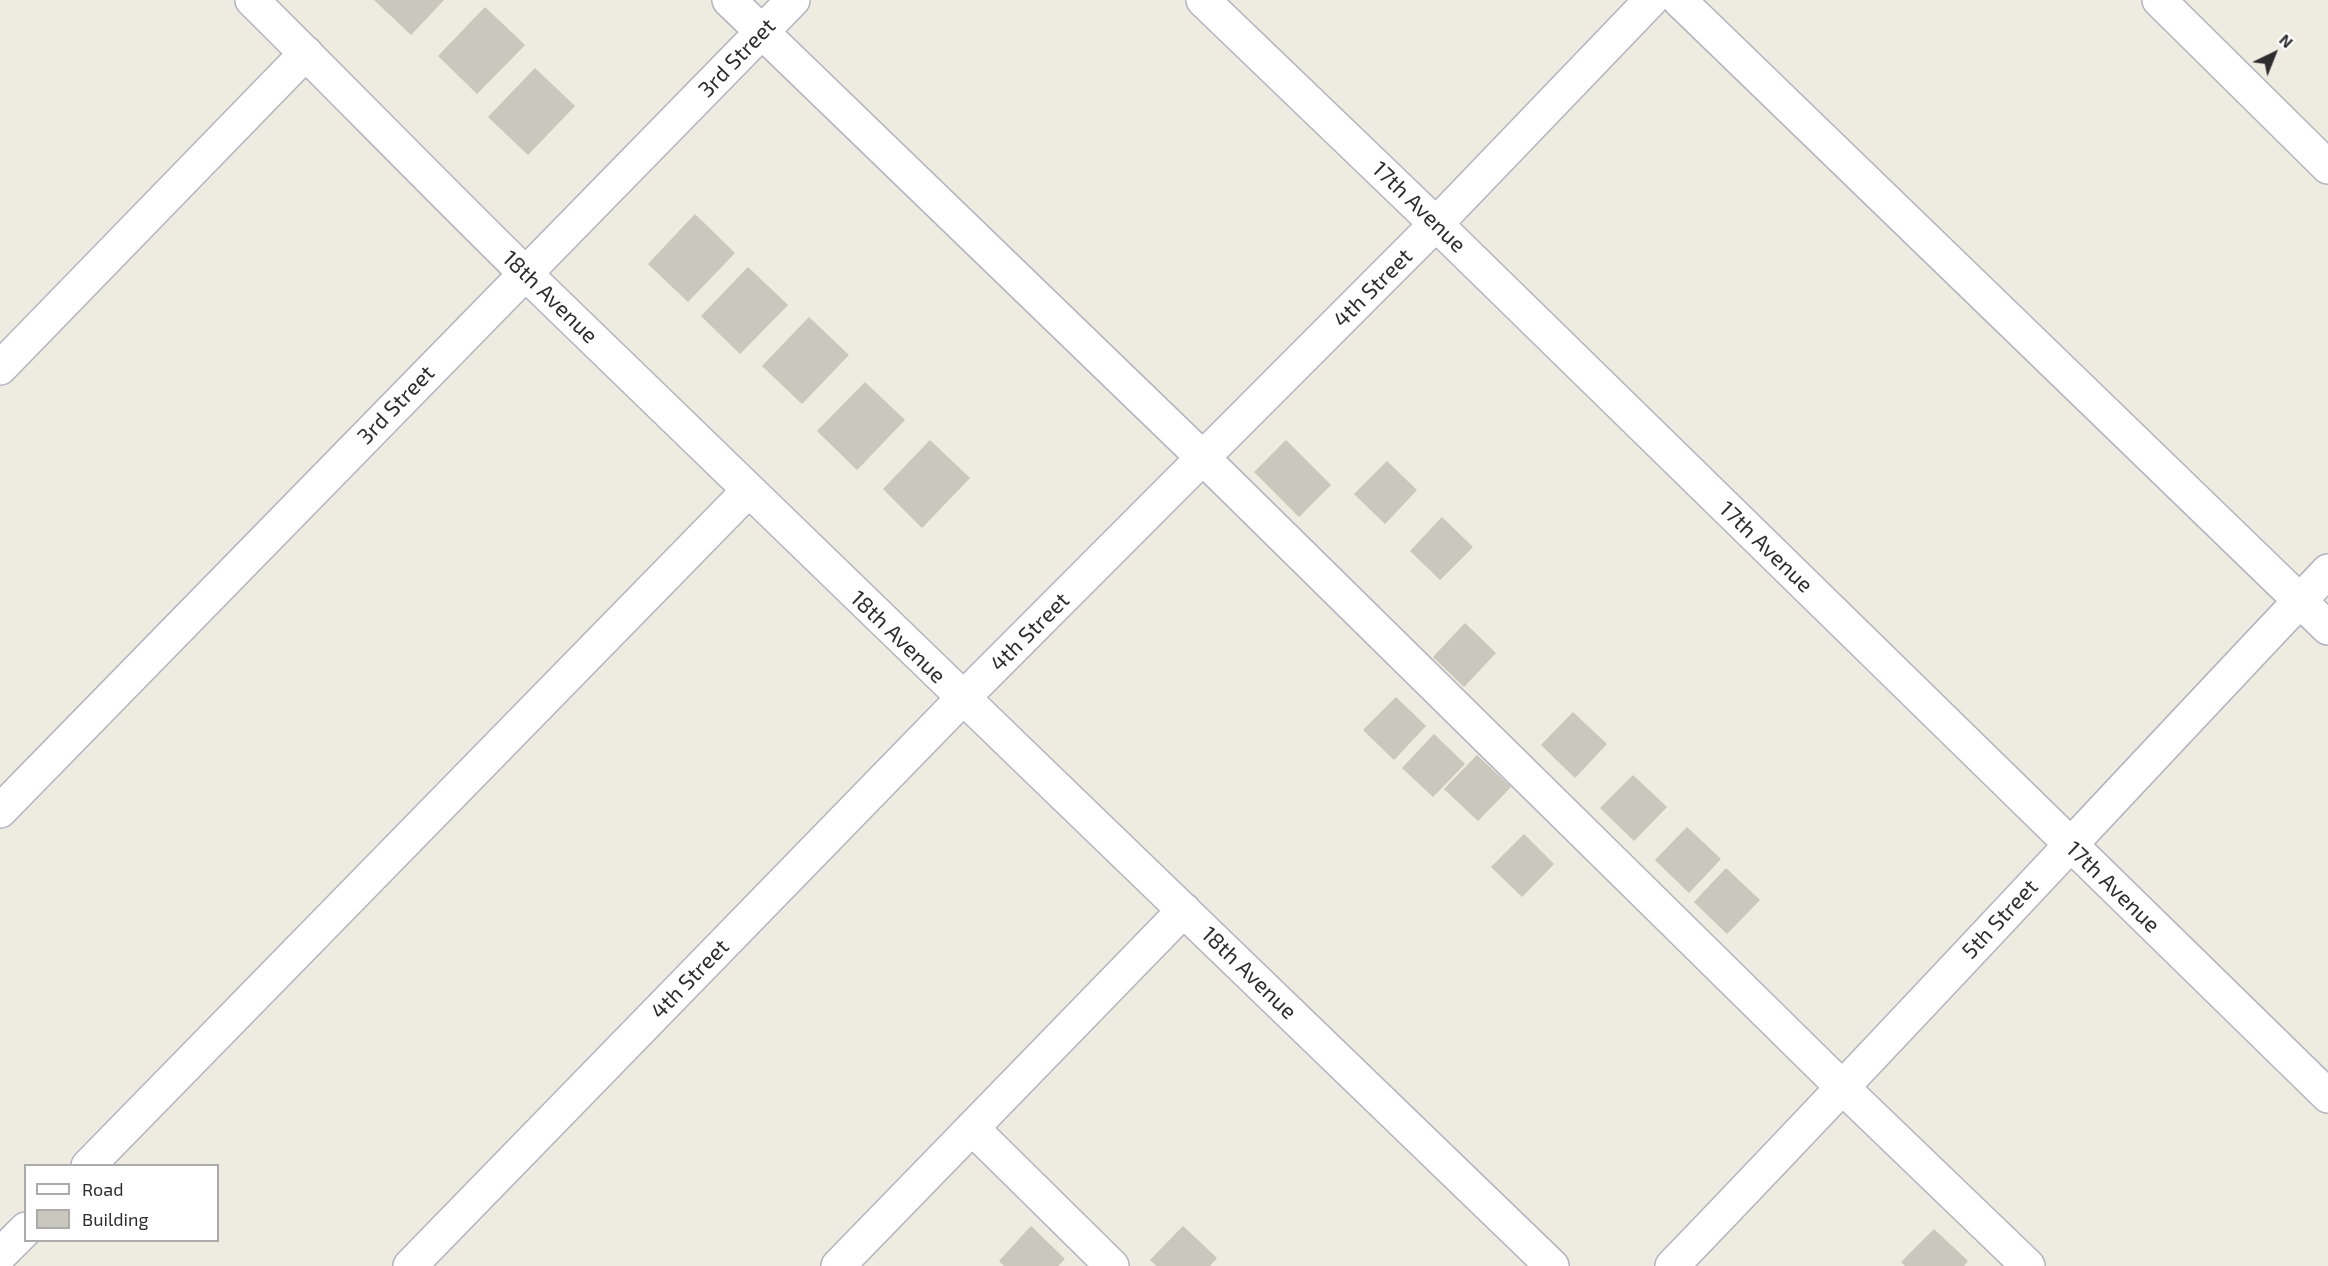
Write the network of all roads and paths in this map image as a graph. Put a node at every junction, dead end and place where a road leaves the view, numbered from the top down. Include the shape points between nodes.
1 (252, 0) edge
2 (729, 0) edge
3 (793, 0) edge
4 (1203, 0) edge
5 (1652, 0) edge
6 (1679, 0) edge
7 (2170, 4) edge
8 (762, 32) junction
9 (306, 53) junction
10 (2328, 167) edge
11 (1436, 224) junction
12 (525, 273) junction
13 (0, 368) edge
14 (1203, 458) junction
15 (749, 490) junction
16 (2328, 571) edge
17 (2300, 601) junction
18 (2328, 628) edge
19 (962, 699) junction
20 (0, 811) edge
21 (2069, 844) junction
22 (1184, 910) junction
23 (1843, 1088) junction
24 (2328, 1096) edge
25 (972, 1128) junction
26 (90, 1164) edge
27 (24, 1231) edge
28 (0, 1256) edge
29 (410, 1266) edge
30 (838, 1266) edge
31 (1112, 1266) edge
32 (1552, 1266) edge
33 (1672, 1266) edge
34 (2028, 1266) edge

1 - 9 street, 18th Avenue
2 - 8 street
3 - 8 street, 3rd Street
4 - 11 street, 17th Avenue
5 - 11 street, 4th Street
6 - 17 street
7 - 10 street
8 - 12 street, 3rd Street
8 - 14 street
9 - 12 street, 18th Avenue
9 - 13 street
11 - 14 street, 4th Street
11 - 21 street, 17th Avenue
12 - 15 street, 18th Avenue
12 - 20 street, 3rd Street
14 - 19 street, 4th Street
14 - 23 street
15 - 19 street, 18th Avenue
15 - 26 street
16 - 17 street, 5th Street
17 - 18 street
17 - 21 street, 5th Street
19 - 22 street, 18th Avenue
19 - 29 street, 4th Street
21 - 23 street, 5th Street
21 - 24 street, 17th Avenue
22 - 25 street
22 - 32 street, 18th Avenue
23 - 33 street, 5th Street
23 - 34 street
25 - 30 street
25 - 31 street
27 - 28 street

